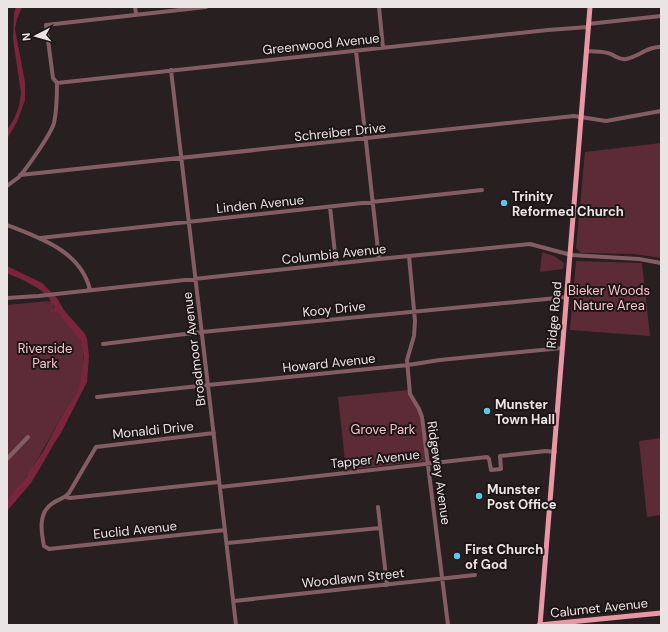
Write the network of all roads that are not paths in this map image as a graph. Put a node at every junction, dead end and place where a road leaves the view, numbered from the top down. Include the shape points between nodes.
1 (135, 7) edge
2 (206, 7) edge
3 (379, 7) edge
4 (590, 7) edge
5 (136, 14) junction
6 (661, 16) edge
7 (588, 26) junction
8 (661, 47) edge
9 (383, 48) junction
10 (356, 51) junction
11 (586, 51) junction
12 (171, 70) junction
13 (57, 83) junction
14 (661, 111) edge
15 (582, 117) junction
16 (366, 139) junction
17 (181, 158) junction
18 (20, 175) junction
19 (7, 186) edge
20 (482, 190) dead end
21 (373, 202) junction
22 (330, 207) junction
23 (188, 222) junction
24 (7, 225) edge
25 (40, 238) junction
26 (571, 255) junction
27 (409, 256) junction
28 (379, 259) junction
29 (336, 263) junction
30 (661, 263) edge
31 (196, 279) junction
32 (90, 290) junction
33 (567, 297) junction
34 (7, 298) edge
35 (414, 311) junction
36 (202, 332) junction
37 (103, 344) dead end
38 (562, 348) junction
39 (408, 365) junction
40 (208, 385) junction
41 (97, 397) dead end
42 (214, 433) junction
43 (28, 437) dead end
44 (555, 452) junction
45 (7, 459) edge
46 (428, 464) junction
47 (220, 482) junction
48 (220, 487) junction
49 (65, 497) junction
50 (378, 507) dead end
51 (380, 528) junction
52 (225, 530) junction
53 (227, 543) junction
54 (475, 576) dead end
55 (443, 579) junction
56 (387, 585) junction
57 (234, 601) junction
58 (661, 613) edge
59 (236, 625) edge
60 (448, 625) edge
61 (540, 625) edge

1 - 5 street
2 - 5 street
3 - 9 street
4 - 7 main road, Ridge Road
5 - 13 street via 46,25 53,78
6 - 7 street, Greenwood Avenue
7 - 9 street, Greenwood Avenue
7 - 11 main road, Ridge Road
8 - 11 street via 646,50 625,60 606,52
9 - 10 street, Greenwood Avenue
10 - 12 street, Greenwood Avenue
10 - 16 street
11 - 15 main road, Ridge Road
12 - 13 street, Greenwood Avenue
12 - 17 street, Broadmoor Avenue
13 - 18 street via 52,127
14 - 15 street, Schreiber Drive via 606,121
15 - 16 street, Schreiber Drive
15 - 26 main road, Ridge Road
16 - 17 street, Schreiber Drive
16 - 21 street
17 - 18 street, Schreiber Drive
17 - 23 street, Broadmoor Avenue
18 - 19 street
20 - 21 street, Linden Avenue
21 - 22 street, Linden Avenue
21 - 28 street
22 - 23 street, Linden Avenue
22 - 29 street
23 - 25 street, Linden Avenue
23 - 31 street, Broadmoor Avenue
24 - 25 street
25 - 32 street via 60,248 74,260
26 - 27 street, Columbia Avenue via 530,244
26 - 30 street, Columbia Avenue via 632,258
26 - 33 main road, Ridge Road
27 - 28 street, Columbia Avenue
27 - 35 street, Ridgeway Avenue
28 - 29 street, Columbia Avenue
29 - 31 street, Columbia Avenue
31 - 32 street, Columbia Avenue
31 - 36 street, Broadmoor Avenue
32 - 34 street, Columbia Avenue
33 - 35 street, Kooy Drive
33 - 38 main road, Ridge Road
35 - 36 street, Kooy Drive
35 - 39 street, Ridgeway Avenue via 414,336 407,357
36 - 37 street, Kooy Drive
36 - 40 street, Broadmoor Avenue
38 - 39 street, Howard Avenue
38 - 44 main road, Ridge Road
39 - 40 street, Howard Avenue
39 - 46 street, Ridgeway Avenue via 410,394 422,417
40 - 41 street, Howard Avenue
40 - 42 street, Broadmoor Avenue
42 - 47 street, Broadmoor Avenue
42 - 49 street, Monaldi Drive via 96,447
43 - 45 street
44 - 46 street, Tapper Avenue via 500,456 501,469 491,470 490,459 487,458
44 - 61 main road, Ridge Road
46 - 48 street, Tapper Avenue
46 - 55 street, Ridgeway Avenue
47 - 48 street, Broadmoor Avenue
47 - 49 street
48 - 52 street, Broadmoor Avenue
49 - 52 street, Euclid Avenue via 50,506 41,520 43,542 47,549
50 - 51 street
51 - 53 street
51 - 56 street
52 - 53 street, Broadmoor Avenue
53 - 57 street, Broadmoor Avenue
54 - 55 street, Woodlawn Street
55 - 56 street, Woodlawn Street
55 - 60 street, Ridgeway Avenue
56 - 57 street, Woodlawn Street
57 - 59 street, Broadmoor Avenue
58 - 61 main road, Calumet Avenue

